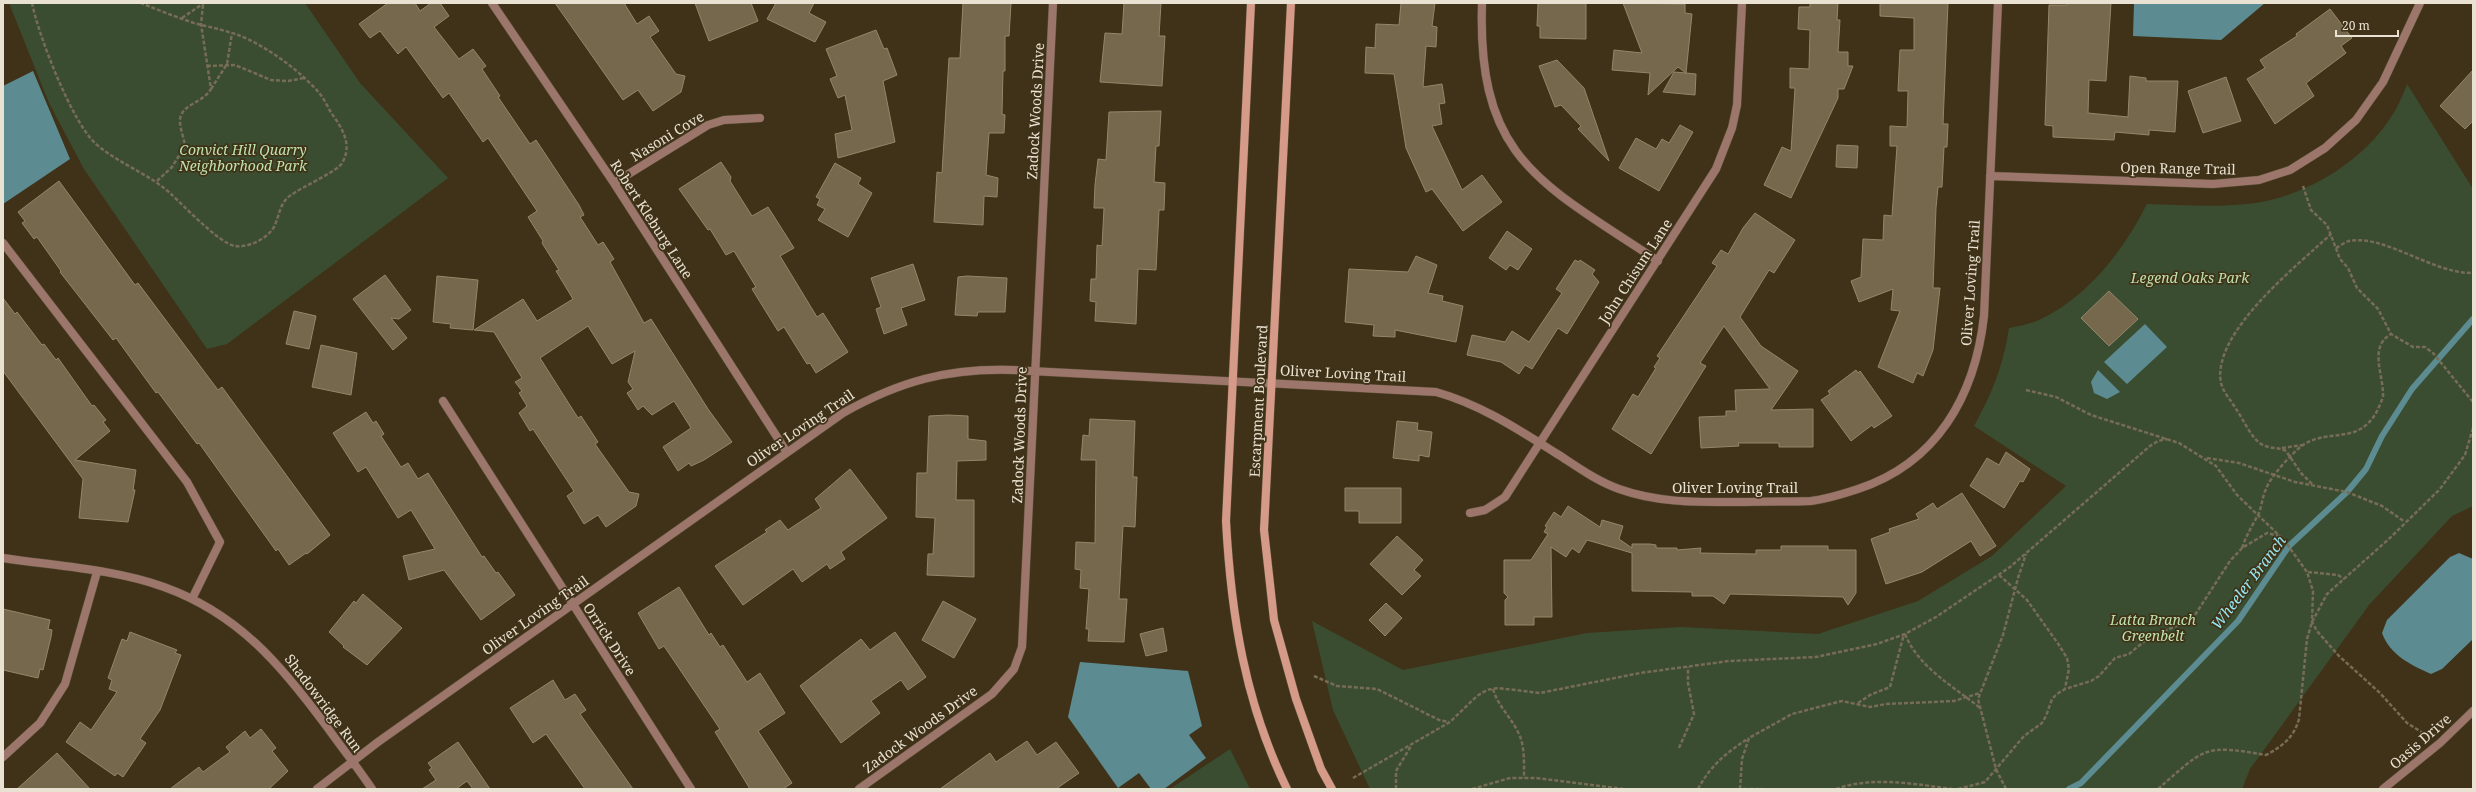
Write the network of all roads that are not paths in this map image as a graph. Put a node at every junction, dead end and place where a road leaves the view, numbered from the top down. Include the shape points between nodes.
1 (492, 3) edge
2 (1053, 3) edge
3 (1251, 3) edge
4 (1291, 3) edge
5 (1482, 3) edge
6 (1742, 3) edge
7 (1998, 3) edge
8 (2420, 3) edge
9 (760, 118) dead end
10 (1990, 176) junction
11 (614, 183) junction
12 (3, 243) edge
13 (1658, 261) junction
14 (1035, 372) junction
15 (1232, 381) junction
16 (1273, 383) junction
17 (443, 401) dead end
18 (1540, 443) junction
19 (786, 451) junction
20 (1470, 513) dead end
21 (3, 558) edge
22 (97, 572) junction
23 (192, 599) junction
24 (572, 605) junction
25 (2473, 711) edge
26 (3, 757) edge
27 (352, 761) junction
28 (317, 789) edge
29 (372, 789) edge
30 (691, 789) edge
31 (859, 789) edge
32 (1287, 789) edge
33 (1332, 789) edge
34 (2383, 789) edge

1 - 11 street, Robert Kleburg Lane
2 - 14 street, Zadock Woods Drive
3 - 15 main road, Escarpment Boulevard
4 - 16 main road, Escarpment Boulevard
5 - 13 street via 1484,73 1496,116 1508,141 1538,179
6 - 13 street, John Chisum Lane via 1739,79 1732,128 1716,169
7 - 10 street, Oliver Loving Trail
8 - 10 street, Open Range Trail via 2382,82 2356,120 2325,148 2290,170 2259,180 2213,184
9 - 11 street, Nasoni Cove via 724,120 708,125
10 - 18 street, Oliver Loving Trail via 1984,316 1977,360 1962,400 1948,424 1931,444 1898,472 1839,496 1812,500 1686,503 1640,495 1618,488 1594,478
11 - 19 street, Robert Kleburg Lane
12 - 23 street via 187,482 220,542
13 - 18 street, John Chisum Lane
14 - 15 street, Oliver Loving Trail
14 - 19 street, Oliver Loving Trail via 970,370 911,381 872,397 843,413
14 - 31 street, Zadock Woods Drive via 1025,616 1022,647 1014,669 1002,684 981,702
15 - 16 street, Oliver Loving Trail
15 - 32 main road, Escarpment Boulevard via 1226,521 1228,571 1236,633 1252,699
16 - 18 street, Oliver Loving Trail via 1436,392 1472,403 1495,414
16 - 33 main road, Escarpment Boulevard via 1264,530 1274,620 1296,699 1321,769
17 - 24 street, Orrick Drive
18 - 20 street, John Chisum Lane via 1505,497 1485,510
19 - 24 street, Oliver Loving Trail
21 - 22 street, Shadowridge Run
22 - 23 street, Shadowridge Run via 163,587
22 - 26 street via 65,684 40,723
23 - 27 street, Shadowridge Run via 225,619 268,653 288,674
24 - 27 street, Oliver Loving Trail
24 - 30 street, Orrick Drive
25 - 34 street, Oasis Drive via 2440,744
27 - 28 street, Oliver Loving Trail
27 - 29 street, Shadowridge Run

